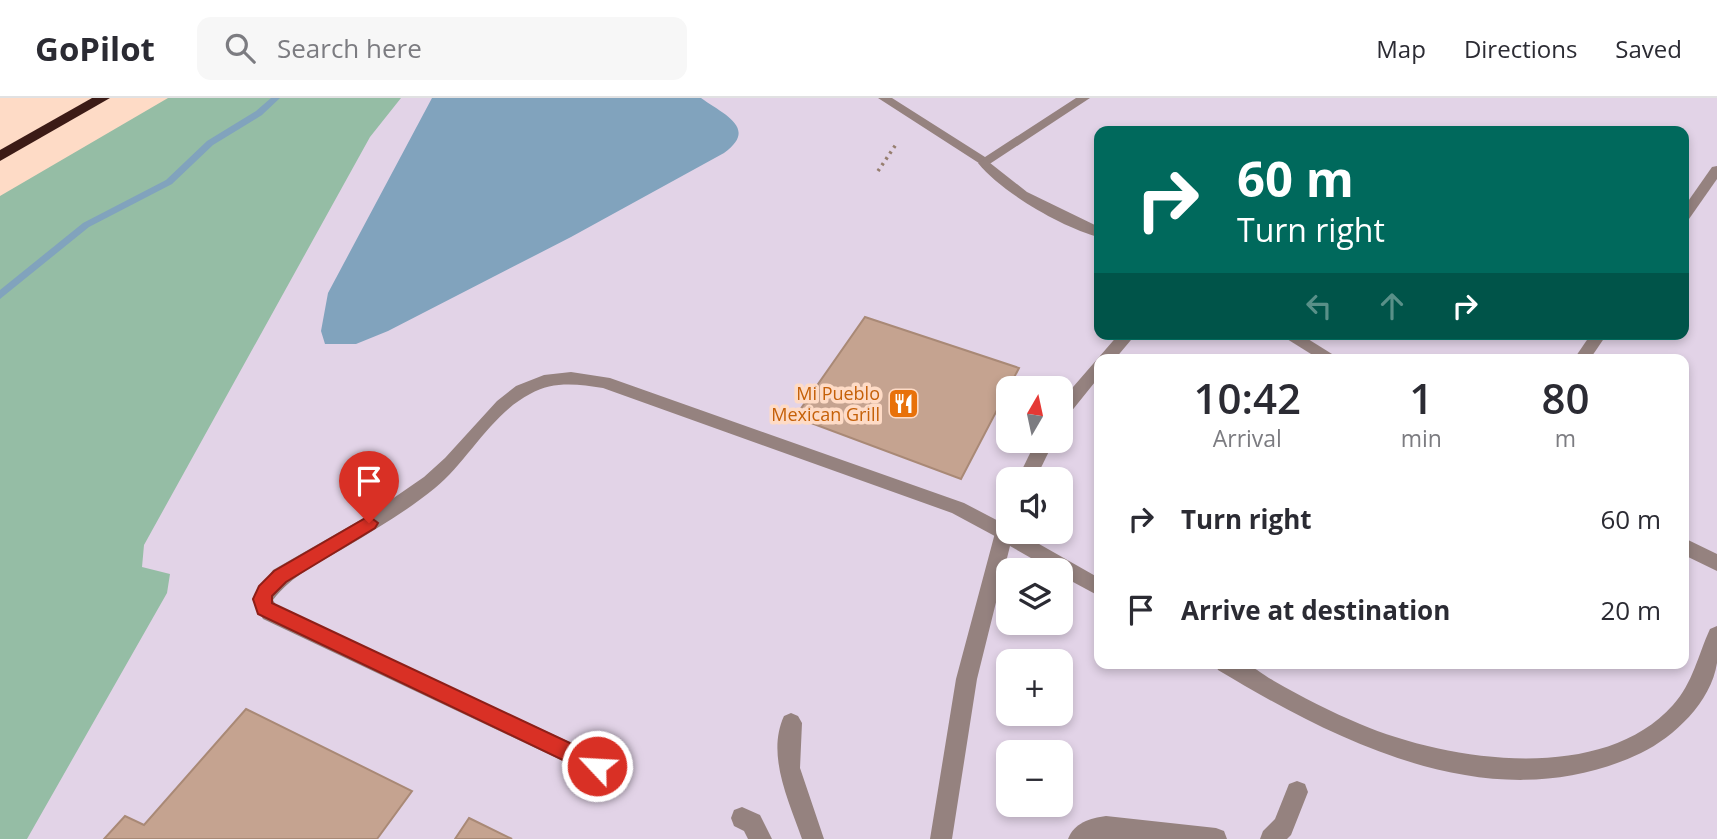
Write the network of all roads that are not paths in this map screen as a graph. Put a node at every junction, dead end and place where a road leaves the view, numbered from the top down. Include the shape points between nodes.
1 (103, 98) edge
2 (884, 98) edge
3 (1084, 98) edge
4 (0, 156) edge
5 (985, 163) junction
6 (1717, 170) edge
7 (1689, 209) edge
8 (1094, 230) edge
9 (1123, 340) edge
10 (1298, 340) edge
11 (1110, 354) edge
12 (1323, 354) edge
13 (1094, 372) edge
14 (1073, 398) edge
15 (996, 524) edge
16 (1000, 544) edge
17 (1031, 544) edge
18 (1689, 549) edge
19 (1717, 564) edge
20 (1094, 585) edge
21 (1717, 635) edge
22 (1235, 669) edge
23 (791, 723) dead end
24 (620, 777) dead end
25 (1297, 792) dead end
26 (742, 818) dead end
27 (761, 839) edge
28 (813, 839) edge
29 (941, 839) edge
30 (1079, 839) edge
31 (1216, 839) edge
32 (1271, 839) edge

1 - 4 highway
2 - 5 street
3 - 5 street
5 - 8 street via 1012,186
6 - 7 street
9 - 11 street
10 - 12 street
13 - 14 street
15 - 24 street via 604,383 557,378 503,402 430,483 280,576 265,591 262,599 270,613
16 - 29 street via 977,621
17 - 20 street
18 - 19 street
21 - 22 street via 1695,692 1674,719 1617,754 1541,769 1453,763 1403,751 1314,715
23 - 28 street via 789,768
25 - 32 street via 1283,827
26 - 27 street via 752,823
30 - 31 street via 1092,829 1115,827

